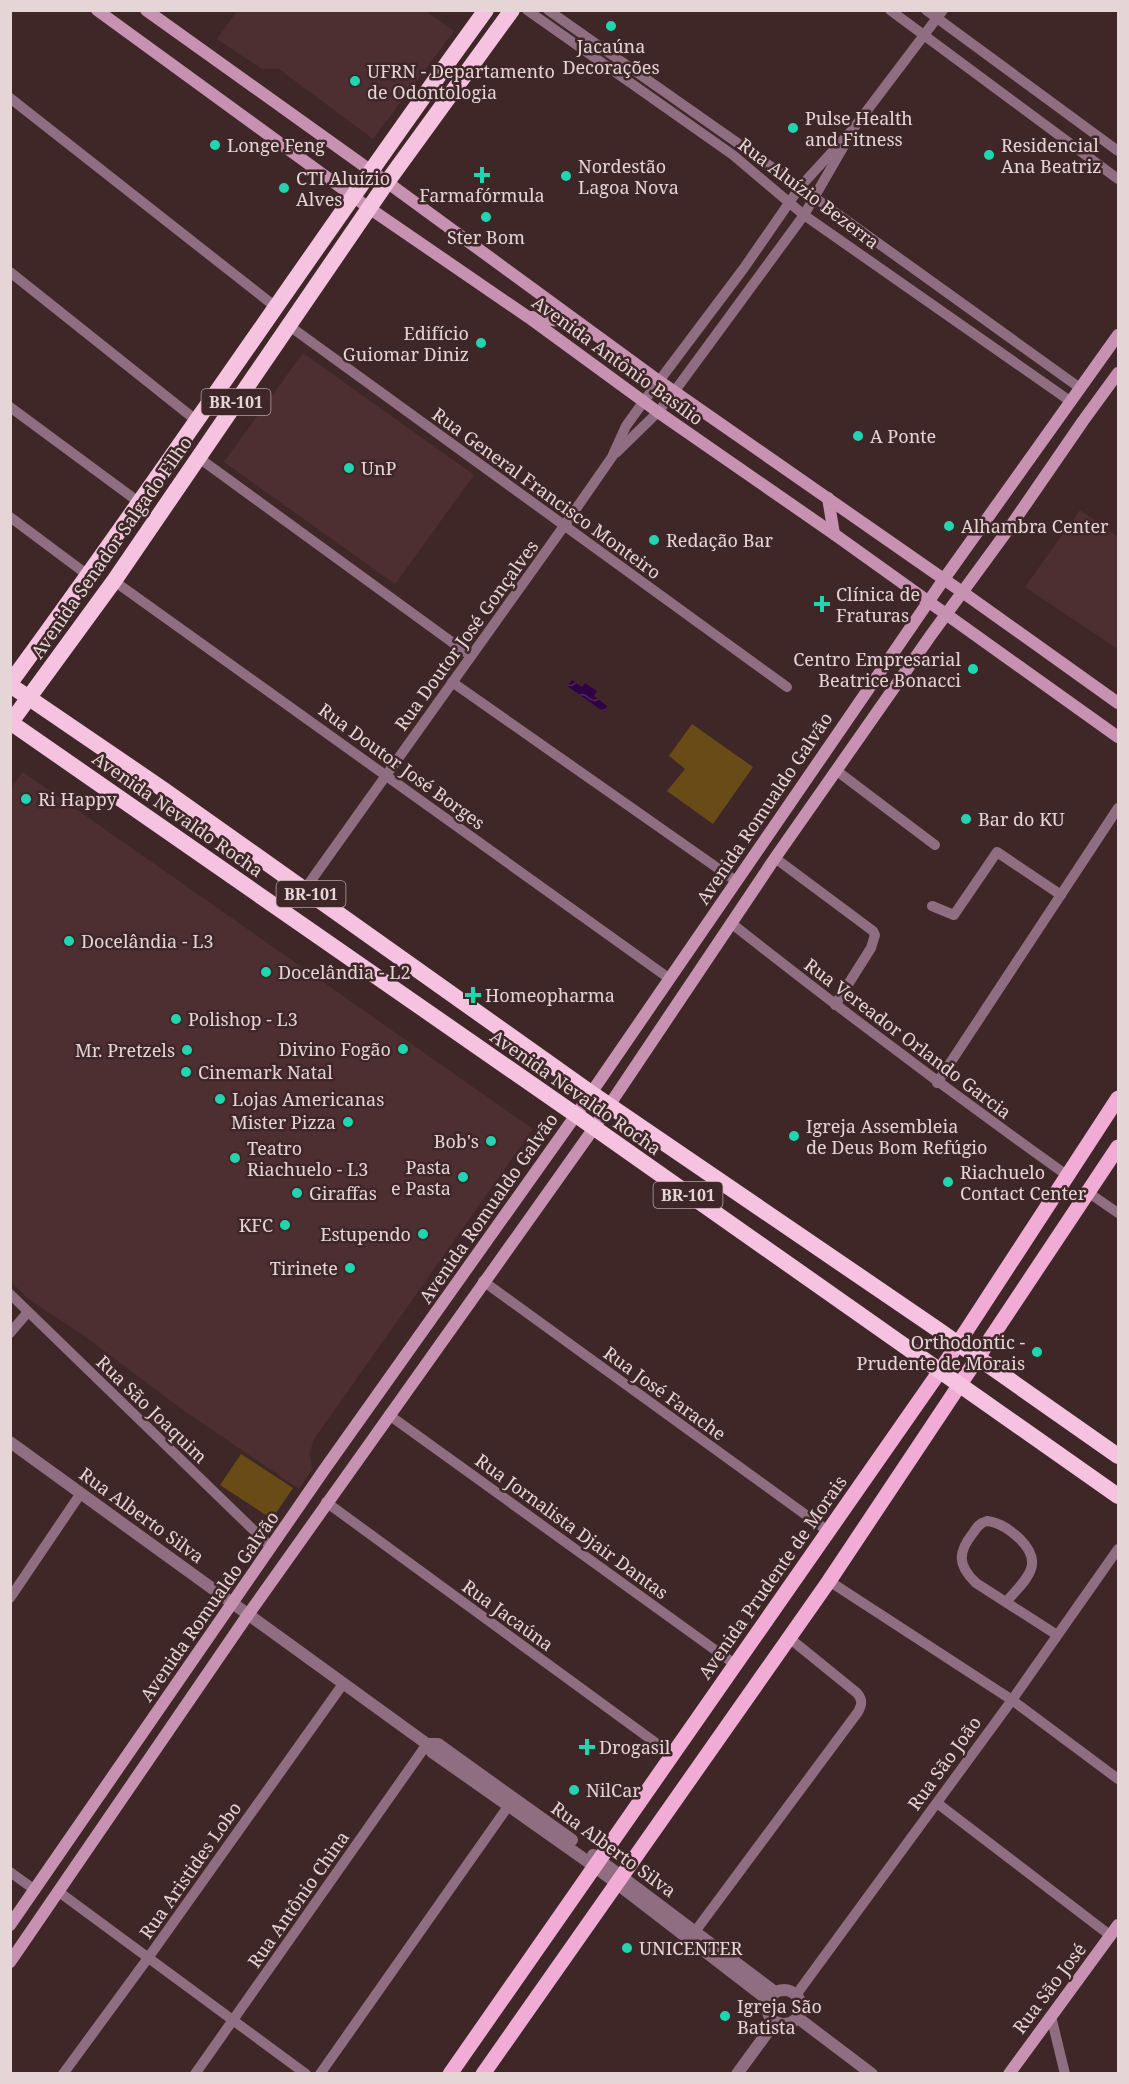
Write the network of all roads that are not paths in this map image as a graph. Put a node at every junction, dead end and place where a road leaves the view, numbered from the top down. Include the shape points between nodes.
1 (97, 10) edge
2 (146, 10) edge
3 (486, 10) edge
4 (512, 10) edge
5 (527, 10) edge
6 (548, 10) edge
7 (890, 10) edge
8 (926, 10) edge
9 (940, 14) edge
10 (571, 27) junction
11 (924, 36) junction
12 (565, 37) junction
13 (10, 98) edge
14 (716, 129) junction
15 (853, 129) junction
16 (710, 139) junction
17 (1119, 151) edge
18 (371, 171) junction
19 (1119, 179) edge
20 (387, 182) junction
21 (800, 187) junction
22 (354, 196) junction
23 (815, 198) junction
24 (788, 202) junction
25 (369, 208) junction
26 (804, 214) junction
27 (761, 243) junction
28 (776, 253) junction
29 (10, 272) edge
30 (277, 308) junction
31 (528, 317) junction
32 (288, 325) junction
33 (581, 325) junction
34 (1119, 335) edge
35 (1119, 373) edge
36 (659, 381) junction
37 (1080, 388) junction
38 (674, 392) junction
39 (644, 401) junction
40 (1070, 401) junction
41 (10, 407) edge
42 (658, 412) junction
43 (196, 421) junction
44 (612, 457) junction
45 (199, 458) junction
46 (828, 498) junction
47 (140, 503) junction
48 (10, 517) edge
49 (564, 526) junction
50 (834, 534) junction
51 (89, 576) junction
52 (944, 579) junction
53 (114, 580) junction
54 (963, 592) junction
55 (928, 601) junction
56 (946, 615) junction
57 (471, 656) junction
58 (452, 682) junction
59 (10, 684) edge
60 (787, 687) dead end
61 (28, 698) junction
62 (1119, 704) edge
63 (11, 722) edge
64 (1119, 737) edge
65 (837, 771) junction
66 (386, 774) junction
67 (1119, 808) edge
68 (935, 845) dead end
69 (775, 858) junction
70 (736, 882) junction
71 (304, 889) junction
72 (1060, 896) junction
73 (932, 906) dead end
74 (731, 923) junction
75 (670, 979) junction
76 (835, 1005) junction
77 (937, 1083) junction
78 (591, 1093) junction
79 (1119, 1098) edge
80 (609, 1105) junction
81 (576, 1115) junction
82 (594, 1128) junction
83 (1119, 1147) edge
84 (1068, 1176) junction
85 (1089, 1193) junction
86 (1119, 1213) edge
87 (483, 1281) junction
88 (10, 1294) edge
89 (28, 1312) junction
90 (10, 1333) edge
91 (958, 1343) junction
92 (978, 1357) junction
93 (940, 1371) junction
94 (960, 1385) junction
95 (389, 1414) junction
96 (10, 1442) edge
97 (1119, 1456) edge
98 (81, 1493) junction
99 (1119, 1496) edge
100 (326, 1502) junction
101 (828, 1531) junction
102 (271, 1547) junction
103 (1119, 1549) edge
104 (829, 1581) junction
105 (10, 1598) edge
106 (1006, 1602) junction
107 (232, 1603) junction
108 (248, 1614) junction
109 (1057, 1635) junction
110 (788, 1637) junction
111 (735, 1665) junction
112 (343, 1684) junction
113 (1012, 1701) junction
114 (427, 1744) junction
115 (671, 1754) junction
116 (1119, 1779) edge
117 (938, 1803) junction
118 (509, 1806) junction
119 (596, 1862) junction
120 (10, 1872) edge
121 (619, 1880) junction
122 (36, 1890) junction
123 (59, 1892) junction
124 (10, 1924) edge
125 (1119, 1924) edge
126 (693, 1935) junction
127 (1110, 1936) junction
128 (148, 1958) junction
129 (10, 1962) edge
130 (796, 1995) junction
131 (772, 1996) junction
132 (1051, 2016) junction
133 (798, 2018) junction
134 (233, 2021) junction
135 (775, 2022) junction
136 (63, 2073) edge
137 (195, 2073) edge
138 (306, 2073) edge
139 (320, 2073) edge
140 (450, 2073) edge
141 (483, 2073) edge
142 (737, 2073) edge
143 (872, 2073) edge
144 (1009, 2073) edge
145 (1065, 2073) edge

1 - 22 main road, Avenida Antônio Basílio
2 - 18 main road, Avenida Antônio Basílio
3 - 18 highway, Avenida Senador Salgado Filho / BR-101
4 - 20 highway, Avenida Senador Salgado Filho / BR-101
5 - 12 street, Rua Aluízio Bezerra
6 - 10 street, Rua Aluízio Bezerra
7 - 11 street
8 - 9 street
9 - 11 street, Rua Doutor José Gonçalves
9 - 17 street
10 - 12 street
10 - 14 street, Rua Aluízio Bezerra
11 - 15 street, Rua Doutor José Gonçalves
11 - 19 street
12 - 16 street, Rua Aluízio Bezerra
13 - 30 street
14 - 16 street
14 - 21 street, Rua Aluízio Bezerra
15 - 21 street, Rua Doutor José Gonçalves
15 - 23 street, Rua Doutor José Gonçalves
16 - 24 street, Rua Aluízio Bezerra
18 - 20 main road, Avenida Antônio Basílio
18 - 22 highway, Avenida Senador Salgado Filho / BR-101
20 - 25 highway, Avenida Senador Salgado Filho / BR-101
20 - 33 main road, Avenida Antônio Basílio
21 - 23 street, Rua Aluízio Bezerra
21 - 24 street, Rua Doutor José Gonçalves
22 - 25 main road, Avenida Antônio Basílio
22 - 30 highway, Avenida Senador Salgado Filho / BR-101
23 - 26 street, Rua Doutor José Gonçalves
23 - 37 street, Rua Aluízio Bezerra
24 - 26 street, Rua Aluízio Bezerra
24 - 27 street, Rua Doutor José Gonçalves
25 - 31 main road, Avenida Antônio Basílio
25 - 32 highway, Avenida Senador Salgado Filho / BR-101
26 - 28 street, Rua Doutor José Gonçalves
26 - 40 street, Rua Aluízio Bezerra
27 - 28 street
27 - 36 street, Rua Doutor José Gonçalves
28 - 38 street, Rua Doutor José Gonçalves
29 - 43 street
30 - 43 highway, Avenida Senador Salgado Filho / BR-101
31 - 33 main road
31 - 39 main road, Avenida Antônio Basílio
32 - 45 highway, Avenida Senador Salgado Filho / BR-101
32 - 49 street, Rua General Francisco Monteiro
33 - 36 main road, Avenida Antônio Basílio
34 - 37 main road, Avenida Romualdo Galvão
35 - 54 main road, Avenida Romualdo Galvão
36 - 38 main road, Avenida Antônio Basílio
36 - 39 street, Rua Doutor José Gonçalves
37 - 40 main road, Avenida Romualdo Galvão
38 - 42 street, Rua Doutor José Gonçalves
38 - 46 main road, Avenida Antônio Basílio
39 - 42 main road, Avenida Antônio Basílio
39 - 44 street, Rua Doutor José Gonçalves via 626,426
40 - 52 main road, Avenida Romualdo Galvão
41 - 47 street
42 - 44 street, Rua Doutor José Gonçalves
42 - 50 main road, Avenida Antônio Basílio
43 - 47 highway, Avenida Senador Salgado Filho / BR-101
44 - 49 street, Rua Doutor José Gonçalves
45 - 53 highway, Avenida Senador Salgado Filho / BR-101
45 - 57 street
46 - 50 main road
46 - 52 main road, Avenida Antônio Basílio
47 - 51 highway, Avenida Senador Salgado Filho / BR-101
48 - 51 street
49 - 57 street, Rua Doutor José Gonçalves
49 - 60 street, Rua General Francisco Monteiro
50 - 55 main road, Avenida Antônio Basílio
51 - 59 highway, Avenida Senador Salgado Filho / BR-101
52 - 54 main road, Avenida Antônio Basílio
52 - 55 main road, Avenida Romualdo Galvão
53 - 61 highway, Avenida Senador Salgado Filho / BR-101
53 - 66 street, Rua Doutor José Borges
54 - 56 main road, Avenida Romualdo Galvão
54 - 62 main road, Avenida Antônio Basílio
55 - 56 main road, Avenida Antônio Basílio
55 - 70 main road, Avenida Romualdo Galvão
56 - 64 main road, Avenida Antônio Basílio
56 - 65 main road, Avenida Romualdo Galvão
57 - 58 street, Rua Doutor José Gonçalves
58 - 66 street, Rua Doutor José Gonçalves
58 - 70 street
59 - 61 highway, Avenida Nevaldo Rocha / BR-101
61 - 63 highway, Avenida Senador Salgado Filho / BR-101
61 - 71 highway, Avenida Nevaldo Rocha / BR-101
63 - 81 highway, Avenida Nevaldo Rocha / BR-101
65 - 68 street
65 - 69 main road, Avenida Romualdo Galvão
66 - 71 street, Rua Doutor José Gonçalves
66 - 75 street, Rua Doutor José Borges
67 - 72 street
69 - 74 main road, Avenida Romualdo Galvão
69 - 76 street via 873,931 871,948
70 - 75 main road, Avenida Romualdo Galvão
71 - 78 highway, Avenida Nevaldo Rocha / BR-101
72 - 73 street via 997,852 954,915
72 - 77 street
74 - 76 street, Rua Vereador Orlando Garcia
74 - 80 main road, Avenida Romualdo Galvão
75 - 78 main road, Avenida Romualdo Galvão
76 - 77 street, Rua Vereador Orlando Garcia
77 - 84 street, Rua Vereador Orlando Garcia
78 - 80 highway, Avenida Nevaldo Rocha / BR-101
78 - 81 main road, Avenida Romualdo Galvão
79 - 84 main road, Avenida Prudente de Morais
80 - 82 main road, Avenida Romualdo Galvão
80 - 91 highway, Avenida Nevaldo Rocha / BR-101
81 - 82 highway, Avenida Nevaldo Rocha / BR-101
81 - 102 main road, Avenida Romualdo Galvão
82 - 87 main road, Avenida Romualdo Galvão
82 - 93 highway, Avenida Nevaldo Rocha / BR-101
83 - 85 main road
84 - 91 main road, Avenida Prudente de Morais
85 - 86 street
85 - 92 main road
87 - 95 main road, Avenida Romualdo Galvão
87 - 101 street, Rua José Farache
88 - 89 street, Rua São Joaquim
89 - 90 street
89 - 102 street, Rua São Joaquim
91 - 92 highway, Avenida Nevaldo Rocha / BR-101
91 - 93 main road, Avenida Prudente de Morais
92 - 94 main road
92 - 97 highway, Avenida Nevaldo Rocha / BR-101
93 - 94 highway, Avenida Nevaldo Rocha / BR-101
93 - 101 main road, Avenida Prudente de Morais
94 - 99 highway, Avenida Nevaldo Rocha / BR-101
94 - 104 main road
95 - 100 main road, Avenida Romualdo Galvão
95 - 111 street, Rua Jornalista Djair Dantas
96 - 98 street, Rua Alberto Silva
98 - 105 street
98 - 107 street, Rua Alberto Silva
100 - 108 main road, Avenida Romualdo Galvão
100 - 115 street, Rua Jacaúna
101 - 111 main road, Avenida Prudente de Morais
102 - 107 main road, Avenida Romualdo Galvão
103 - 109 street, Rua São João
104 - 110 main road
104 - 113 street
106 - 106 street via 968,1575 961,1557 968,1539 987,1521 1003,1525 1033,1557 1031,1569
106 - 109 street
107 - 108 street, Rua Alberto Silva
107 - 122 main road, Avenida Romualdo Galvão
108 - 112 street, Rua Alberto Silva
108 - 123 main road, Avenida Romualdo Galvão
109 - 113 street, Rua São João
110 - 121 main road
110 - 126 street via 857,1693 862,1705
111 - 115 main road, Avenida Prudente de Morais
112 - 114 street, Rua Alberto Silva
112 - 128 street, Rua Aristides Lobo
113 - 116 street
113 - 117 street, Rua São João
114 - 118 street, Rua Alberto Silva via 432,1752
114 - 119 street, Rua Alberto Silva via 438,1744
114 - 134 street, Rua Antônio China
115 - 119 main road, Avenida Prudente de Morais
117 - 127 street
117 - 130 street, Rua São João
118 - 119 street, Rua Alberto Silva
118 - 139 street
119 - 121 street, Rua Alberto Silva
119 - 140 main road, Avenida Prudente de Morais
120 - 122 street
121 - 126 street, Rua Alberto Silva
121 - 141 main road
122 - 124 main road, Avenida Romualdo Galvão
123 - 128 street
123 - 129 main road, Avenida Romualdo Galvão
125 - 127 main road, Rua São José
126 - 131 street, Rua Alberto Silva
127 - 132 main road, Rua São José
128 - 134 street
128 - 136 street, Rua Aristides Lobo
130 - 131 street via 786,1990
130 - 133 street via 801,2006
131 - 135 street via 767,2011
132 - 144 main road, Rua São José
132 - 145 street
133 - 135 street via 788,2024
133 - 143 street
134 - 137 street, Rua Antônio China
134 - 138 street
135 - 142 street

